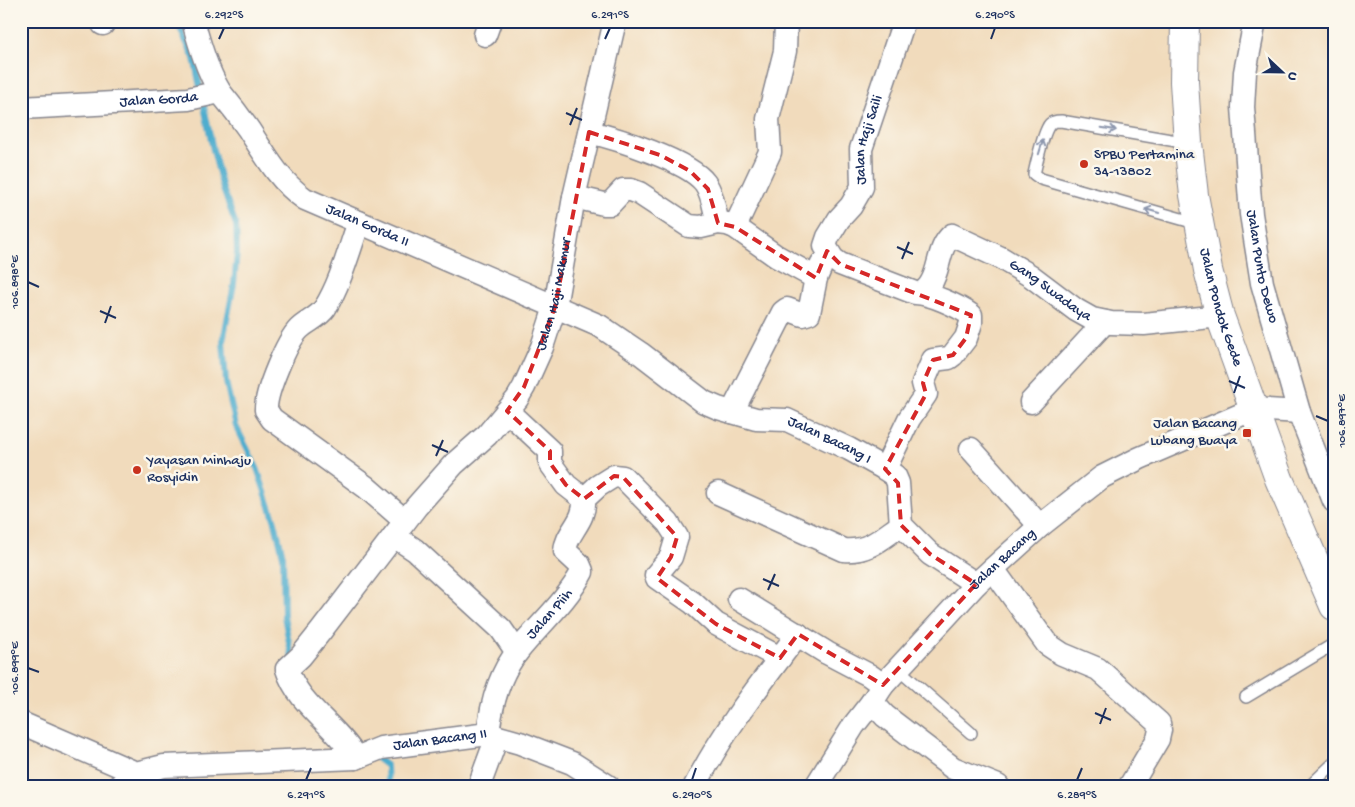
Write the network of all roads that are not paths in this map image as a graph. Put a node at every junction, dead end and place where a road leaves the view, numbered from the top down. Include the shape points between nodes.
1 (194, 21) edge
2 (615, 21) edge
3 (786, 21) edge
4 (904, 21) edge
5 (1185, 21) edge
6 (1255, 21) edge
7 (205, 95) junction
8 (21, 108) edge
9 (589, 132) junction
10 (1188, 143) junction
11 (574, 197) junction
12 (359, 222) junction
13 (1199, 224) junction
14 (727, 225) junction
15 (827, 251) junction
16 (816, 278) junction
17 (923, 293) junction
18 (555, 307) junction
19 (1220, 316) junction
20 (1105, 322) junction
21 (1032, 402) dead end
22 (1254, 409) junction
23 (507, 411) junction
24 (732, 412) junction
25 (1299, 412) junction
26 (970, 449) dead end
27 (885, 469) junction
28 (718, 493) dead end
29 (584, 499) junction
30 (1334, 501) edge
31 (901, 525) junction
32 (1040, 526) junction
33 (399, 528) junction
34 (984, 576) junction
35 (739, 599) dead end
36 (1334, 606) edge
37 (798, 634) junction
38 (1334, 644) edge
39 (517, 652) junction
40 (780, 658) junction
41 (884, 686) junction
42 (1246, 697) dead end
43 (21, 723) edge
44 (971, 733) dead end
45 (492, 735) junction
46 (366, 754) junction
47 (1334, 763) edge
48 (128, 779) edge
49 (479, 786) edge
50 (608, 786) edge
51 (695, 786) edge
52 (816, 786) edge
53 (998, 786) edge
54 (1130, 786) edge
55 (1310, 786) edge

1 - 7 street, Jalan Gorda via 206,62
2 - 9 street, Jalan Haji Makmur
3 - 14 street via 785,51 768,119 770,152
4 - 15 street, Jalan Haji Saili via 861,149 862,187 828,237
5 - 10 main road, Jalan Pondok Gede
6 - 25 street, Jalan Punto Dewo via 1245,72 1243,107 1251,214 1262,283
7 - 8 street, Jalan Gorda
7 - 12 street, Jalan Gorda II via 246,126 278,174 295,192
9 - 11 street, Jalan Haji Makmur
9 - 14 street via 660,155 703,180
10 - 13 main road, Jalan Pondok Gede
13 -> 10 lane via 1041,179 1034,174 1048,126 1054,122
11 - 14 street via 610,204 623,190 631,190 689,226
11 - 18 street, Jalan Haji Makmur
12 - 18 street, Jalan Gorda II
12 - 33 street via 325,308 291,338 267,396 266,410 272,419 366,487
13 - 19 main road, Jalan Pondok Gede
14 - 16 street
15 - 16 street, Jalan Haji Saili
15 - 17 street via 840,264 915,293
16 - 24 street, Jalan Haji Saili via 809,312 803,315 785,310
17 - 20 street, Gang Swadaya via 932,282 939,258 952,234 1001,258 1076,310
17 - 27 street via 971,314 971,323 966,338 950,358 933,360 923,383 926,394 909,419
18 - 23 street, Jalan Haji Makmur via 524,387
18 - 24 street, Jalan Bacang I via 600,326 704,402
19 - 20 street, Gang Swadaya via 1144,324
19 - 22 main road, Jalan Pondok Gede
20 - 21 street
22 - 25 street
22 - 32 street, Jalan Bacang via 1102,477
22 - 36 main road, Jalan Pondok Gede
23 - 29 street via 550,451 550,463 566,486
23 - 33 street, Jalan Haji Makmur via 487,435 454,464
24 - 27 street, Jalan Bacang I via 787,420
25 - 30 street, Jalan Punto Dewo
26 - 32 street
27 - 31 street, Jalan Bacang I via 895,476 898,483
28 - 31 street via 844,550 858,551 874,544
29 - 39 street, Jalan Piih via 582,516 565,544 565,551 579,564 582,572
29 - 40 street via 614,476 623,476 668,523 677,537 671,558 656,575 657,578 716,624
31 - 34 street via 930,554
32 - 34 street, Jalan Bacang
33 - 39 street via 415,550 501,629
33 - 46 street, Jalan Haji Makmur via 294,662 290,679 349,745
34 - 41 street, Jalan Bacang
34 - 54 street via 1013,599 1047,644 1098,669 1158,723 1158,738
35 - 37 street
37 - 40 street
37 - 41 street
38 - 42 lane
39 - 45 street, Jalan Piih via 496,692
40 - 51 street via 732,724
41 - 44 lane
41 - 52 street, Jalan Bacang via 854,725
41 - 53 street via 885,716 953,768
43 - 48 street
45 - 46 street, Jalan Bacang II
45 - 49 street, Jalan Piih
45 - 50 street, Jalan Bacang II via 572,763
46 - 48 street, Jalan Bacang II via 164,766
47 - 55 lane

